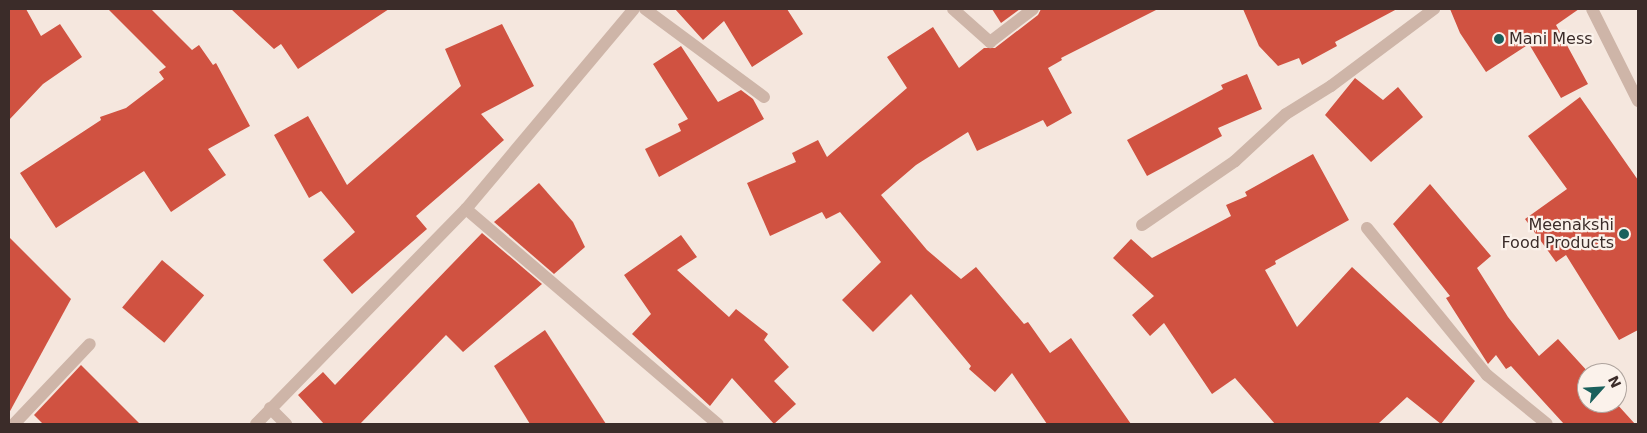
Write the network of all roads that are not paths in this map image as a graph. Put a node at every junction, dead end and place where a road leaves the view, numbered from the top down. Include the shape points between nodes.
1 (634, 9) edge
2 (645, 9) edge
3 (953, 9) edge
4 (1033, 9) edge
5 (1434, 9) edge
6 (1592, 9) edge
7 (764, 97) dead end
8 (1638, 100) edge
9 (466, 209) junction
10 (1142, 225) dead end
11 (1366, 228) dead end
12 (90, 344) dead end
13 (270, 408) junction
14 (14, 424) edge
15 (256, 424) edge
16 (286, 424) edge
17 (718, 424) edge
18 (1547, 424) edge

1 - 9 street
2 - 7 street
3 - 4 street via 990,42
5 - 10 street via 1331,86 1286,114 1235,161
6 - 8 street
9 - 13 street
9 - 17 street
11 - 18 street via 1487,375
12 - 14 street
13 - 15 street
13 - 16 street

